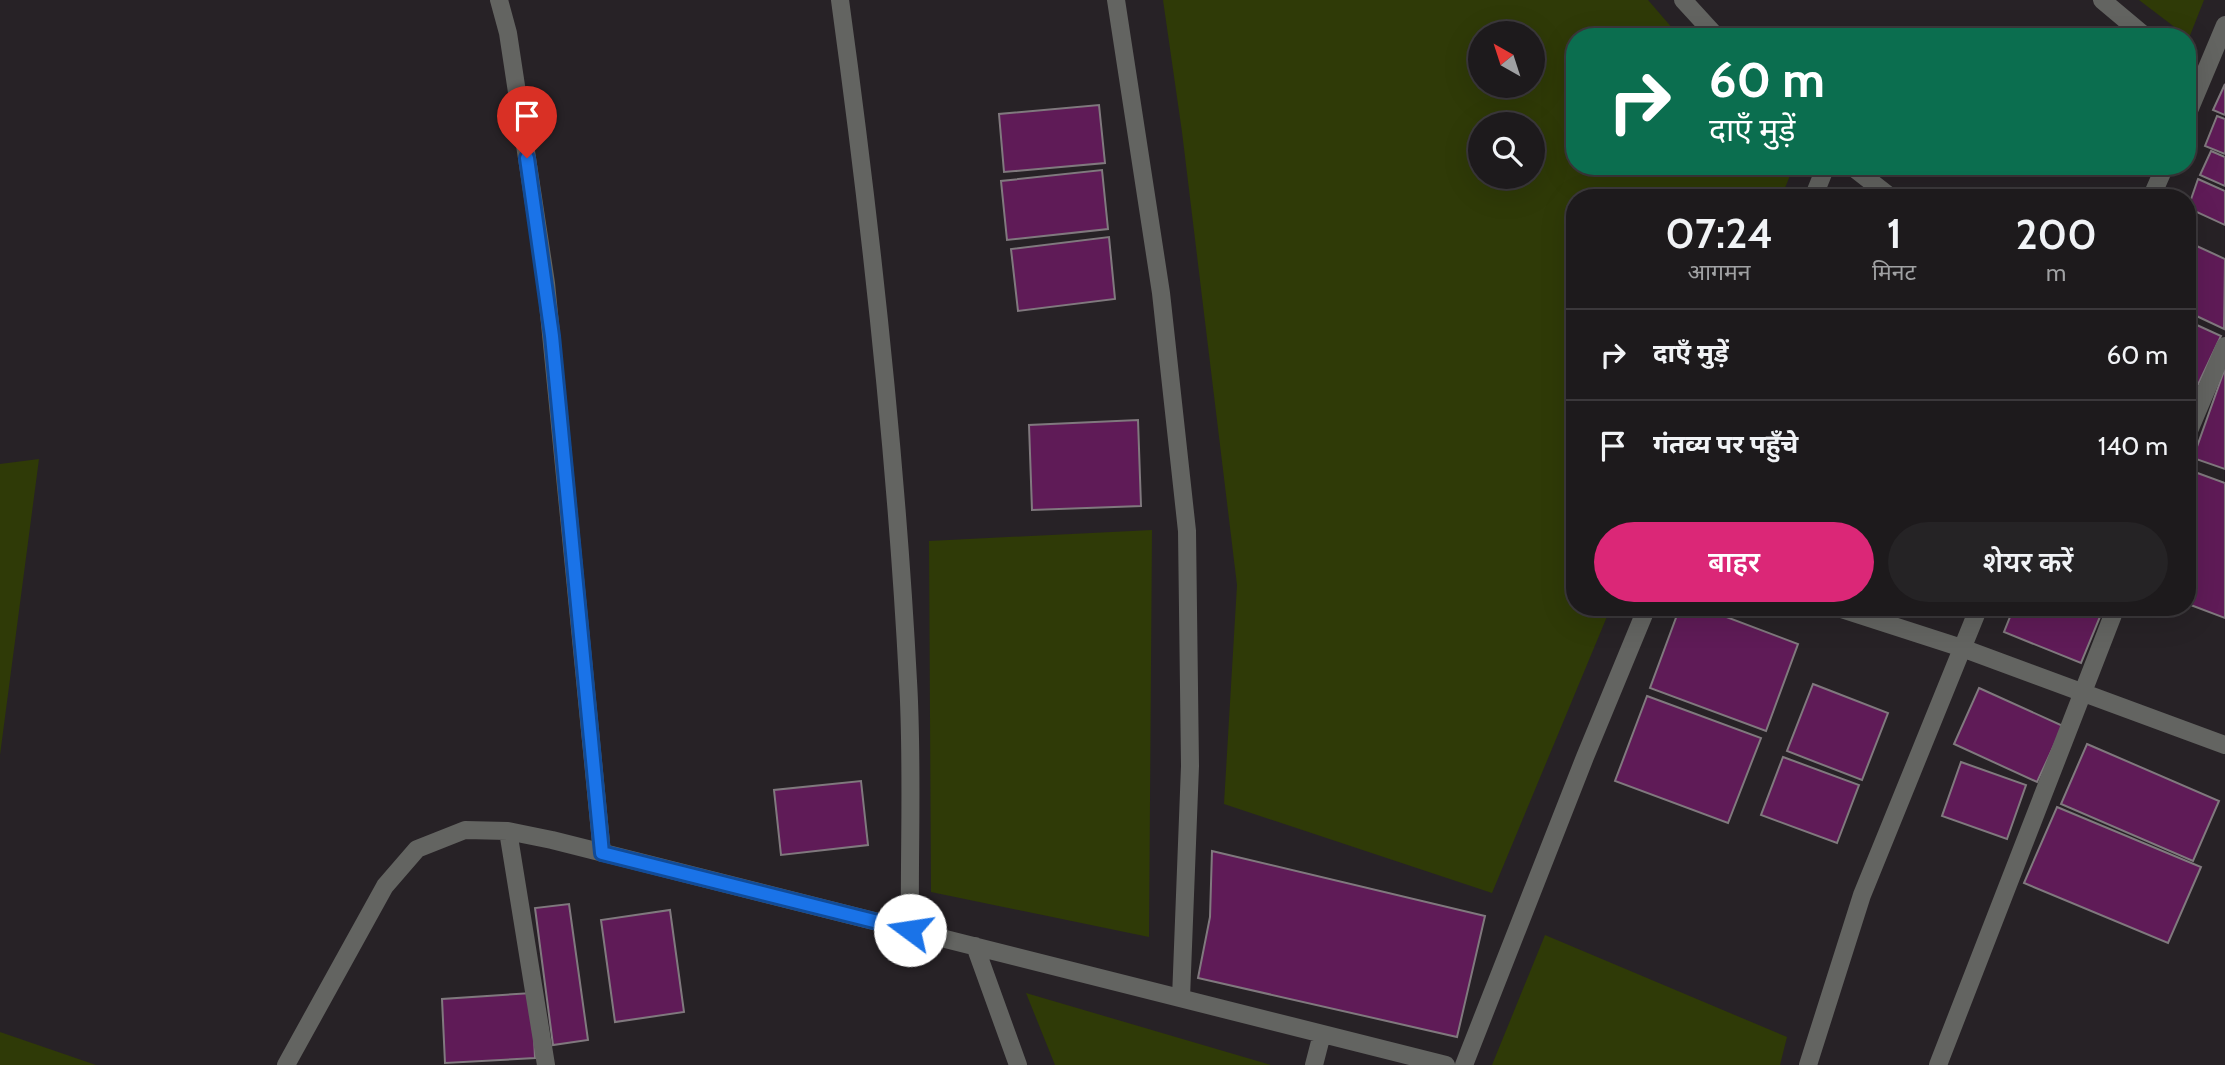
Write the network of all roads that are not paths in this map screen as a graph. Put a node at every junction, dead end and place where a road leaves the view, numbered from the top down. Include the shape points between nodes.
1 (499, 0) edge
2 (840, 0) edge
3 (1116, 0) edge
4 (1683, 0) edge
5 (2102, 0) edge
6 (2225, 24) edge
7 (1709, 28) edge
8 (2135, 28) edge
9 (2196, 74) edge
10 (1863, 175) edge
11 (1880, 189) edge
12 (2225, 346) edge
13 (2196, 414) edge
14 (1643, 616) edge
15 (1863, 616) edge
16 (1975, 616) edge
17 (2112, 616) edge
18 (1962, 648) junction
19 (2081, 691) junction
20 (2225, 746) edge
21 (509, 831) junction
22 (602, 853) junction
23 (910, 930) junction
24 (975, 946) junction
25 (1181, 998) junction
26 (1322, 1034) junction
27 (286, 1065) edge
28 (546, 1065) edge
29 (1018, 1065) edge
30 (1314, 1065) edge
31 (1446, 1065) edge
32 (1464, 1065) edge
33 (1808, 1065) edge
34 (1938, 1065) edge

1 - 22 street via 546,283
2 - 23 street via 870,218 892,450 909,684
3 - 25 street via 1161,293 1187,531 1190,766
4 - 7 street
5 - 8 street
6 - 9 street
10 - 11 street
12 - 13 street
14 - 32 street
15 - 18 street
16 - 18 street
17 - 19 street
18 - 19 street
18 - 33 street via 1862,895
19 - 20 street
19 - 34 street
21 - 22 street
21 - 27 street via 465,830 417,849 385,886
21 - 28 street
22 - 23 street
23 - 24 street
24 - 25 street
24 - 29 street
25 - 26 street
26 - 30 street
26 - 31 street

